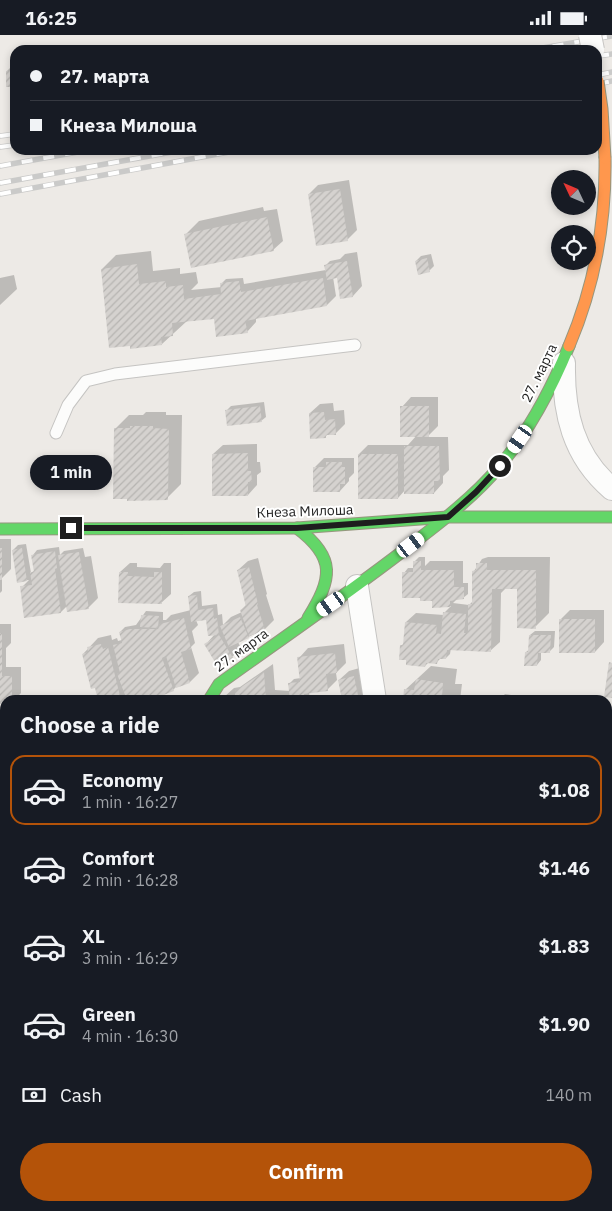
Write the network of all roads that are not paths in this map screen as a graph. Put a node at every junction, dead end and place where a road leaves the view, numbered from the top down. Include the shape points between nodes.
1 (602, 109) edge
2 (355, 345) dead end
3 (564, 363) junction
4 (56, 433) dead end
5 (612, 489) edge
6 (448, 517) junction
7 (612, 517) edge
8 (2, 527) edge
9 (297, 528) junction
10 (357, 586) junction
11 (305, 623) junction
12 (212, 695) edge
13 (374, 695) edge

1 - 3 street, 27. марта, bridge via 605,195 598,244 582,310
2 - 4 lane via 115,374 86,381 68,405
3 - 5 street via 568,413 576,442 589,465
3 - 6 street, 27. марта via 514,448 476,492
6 - 7 street, Кнеза Милоша
6 - 9 street, Кнеза Милоша
6 - 10 street, 27. марта
8 - 9 street, Кнеза Милоша
9 - 11 street via 308,535 319,549 327,569 326,584
10 - 11 street, 27. марта
10 - 13 street
11 - 12 street, 27. марта via 230,676

